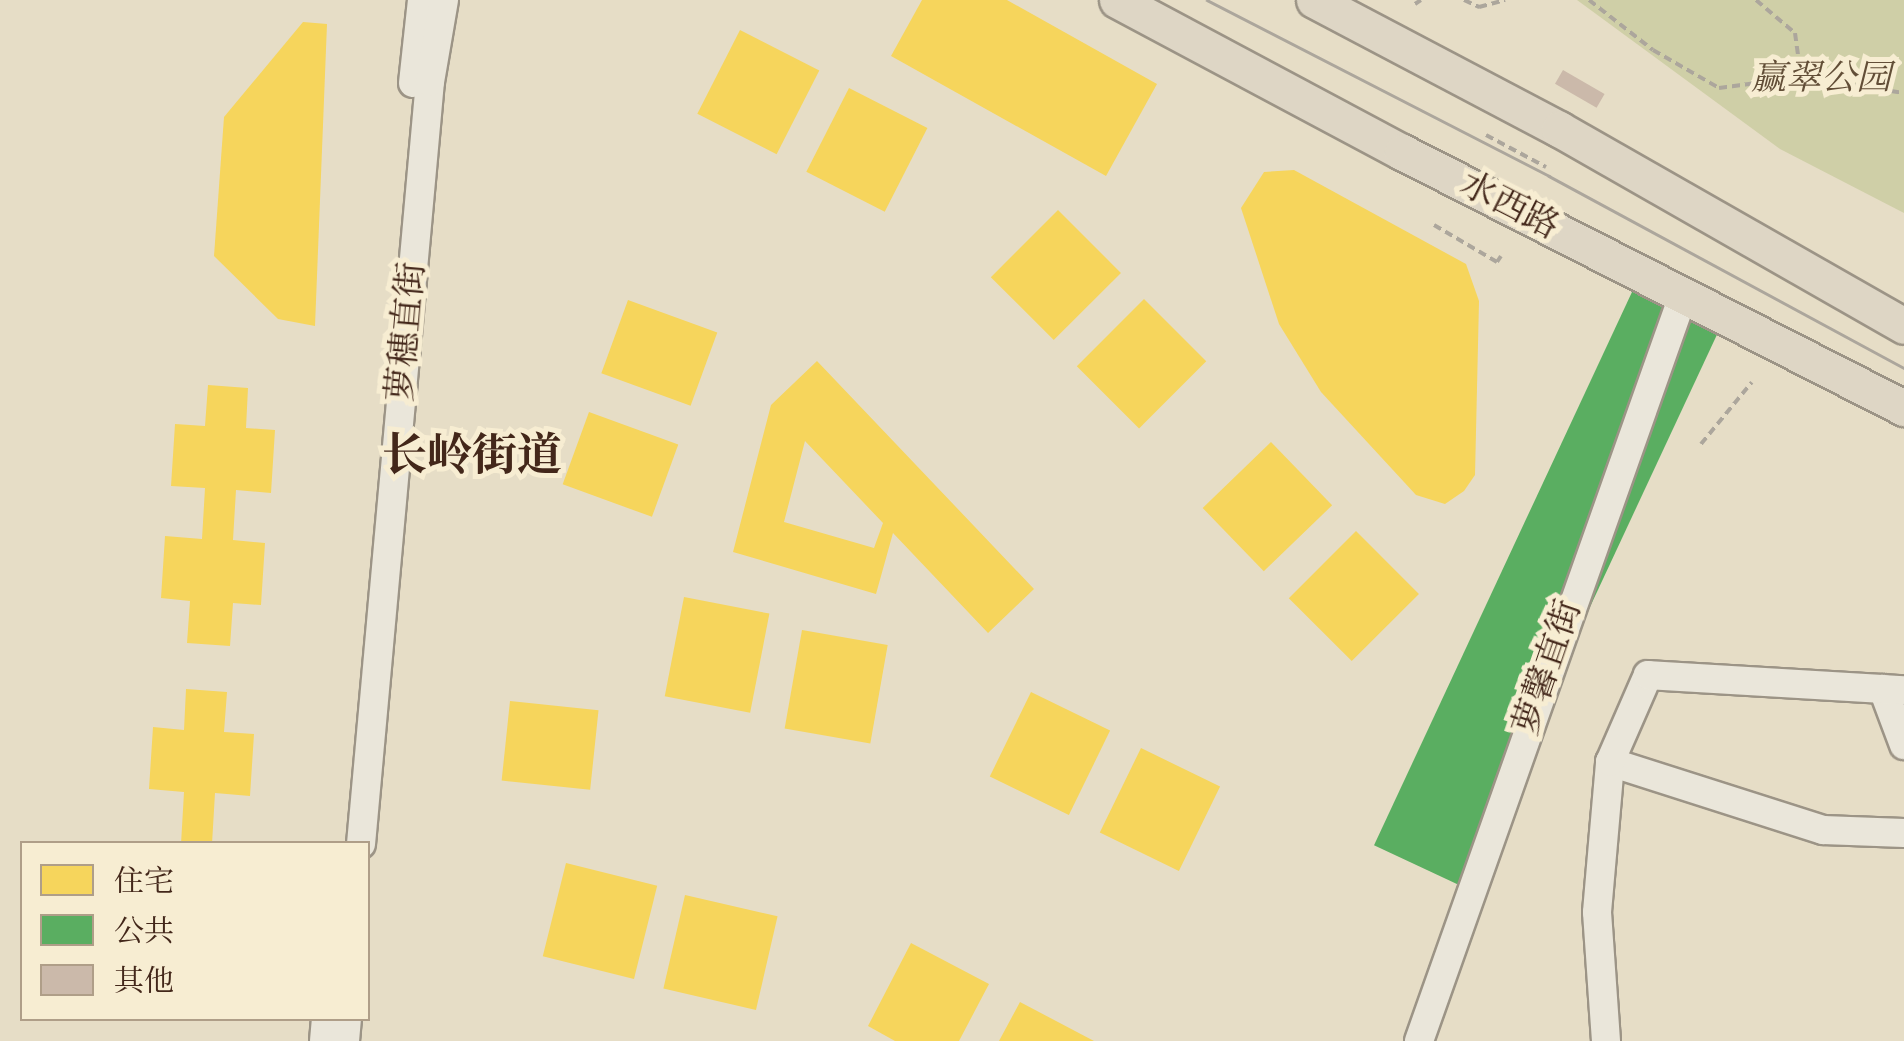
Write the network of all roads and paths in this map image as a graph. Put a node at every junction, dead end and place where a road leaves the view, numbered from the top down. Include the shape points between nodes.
1 (422, 0) edge
2 (444, 0) edge
3 (1117, 0) edge
4 (1314, 0) edge
5 (1464, 0) edge
6 (1505, 0) edge
7 (1589, 0) edge
8 (1756, 0) edge
9 (1801, 77) junction
10 (1904, 93) edge
11 (1486, 135) dead end
12 (1546, 168) dead end
13 (1434, 225) dead end
14 (1500, 256) dead end
15 (1683, 296) junction
16 (1904, 326) edge
17 (1752, 382) dead end
18 (1904, 408) edge
19 (1701, 444) dead end
20 (1894, 689) edge
21 (1904, 745) edge
22 (1610, 762) junction
23 (1904, 833) edge
24 (343, 841) edge
25 (361, 841) edge
26 (1419, 1041) edge
27 (1606, 1041) edge

1 - 24 street, 萝穗直街
2 - 25 street, 萝穗直街 via 430,82
3 - 15 main road, 水西路
4 - 16 main road via 1559,129
5 - 6 path via 1479,6
7 - 9 path via 1652,50 1719,88
8 - 9 path via 1795,33
9 - 10 path
11 - 12 path
13 - 14 path via 1498,262
15 - 18 main road, 水西路
15 - 26 street, 萝馨直街
17 - 19 path
20 - 21 street
20 - 22 street via 1648,675
22 - 23 street via 1822,830
22 - 27 street via 1597,912

